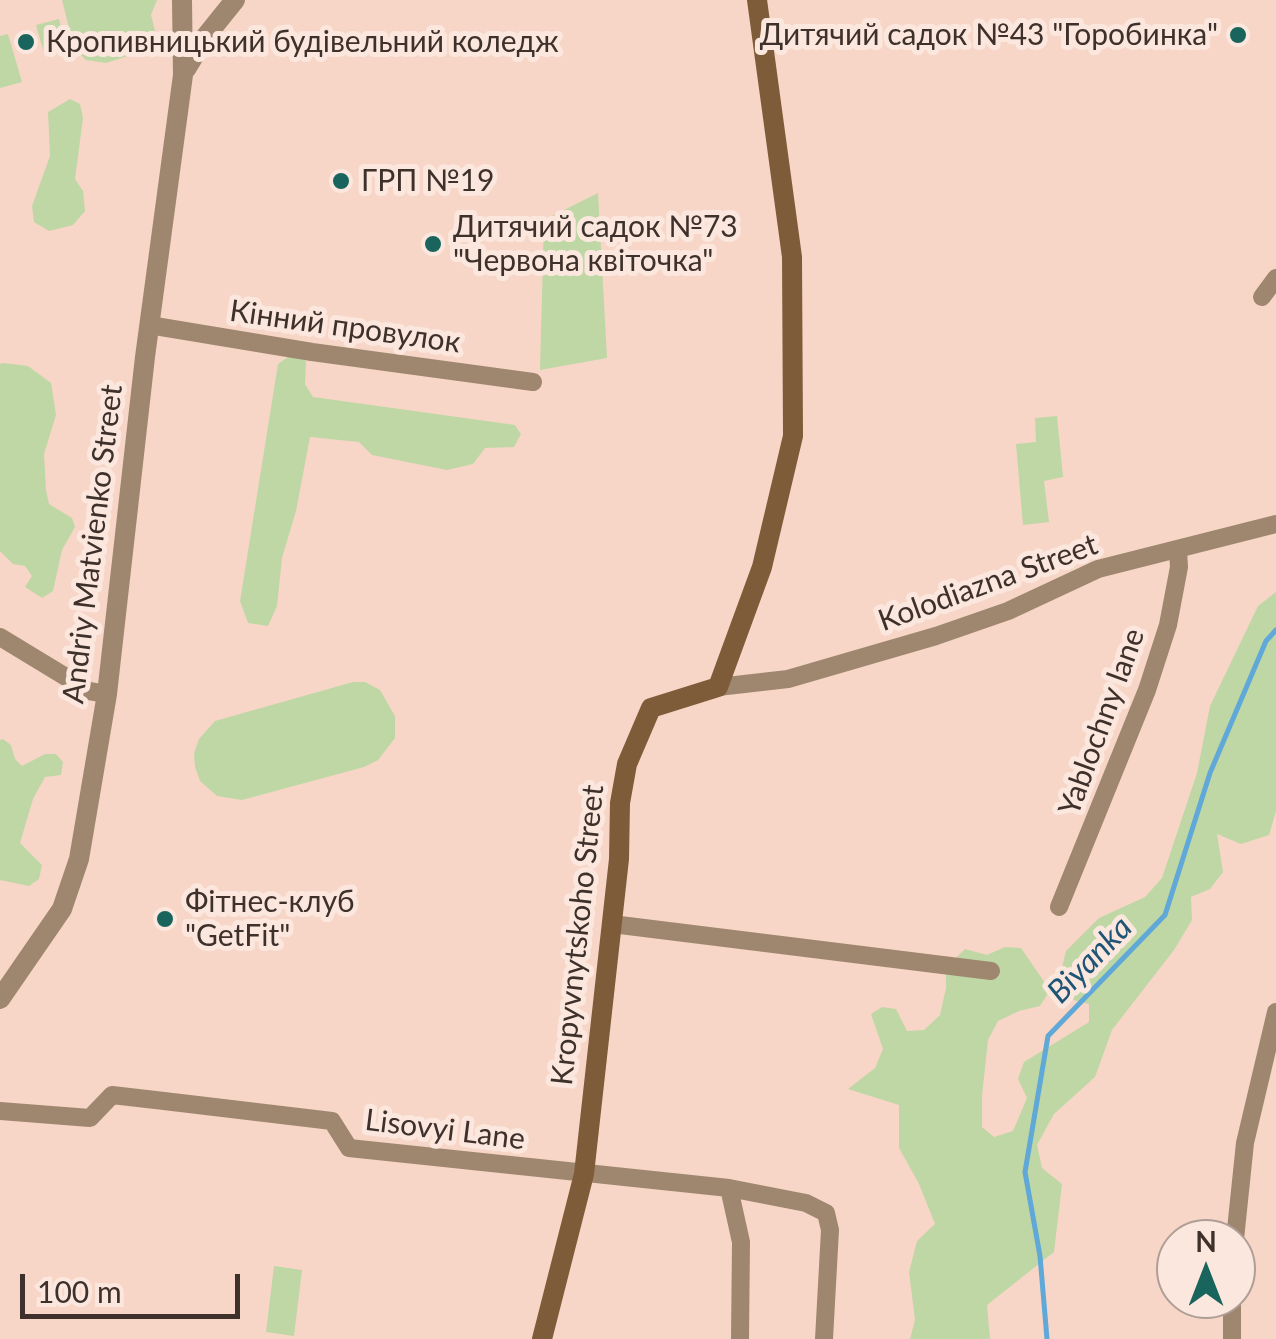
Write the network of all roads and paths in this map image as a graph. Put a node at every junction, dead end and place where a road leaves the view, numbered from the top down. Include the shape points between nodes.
1 (182, 0) edge
2 (235, 0) edge
3 (757, 0) edge
4 (183, 75) junction
5 (1276, 278) edge
6 (1262, 298) dead end
7 (149, 325) junction
8 (533, 382) dead end
9 (1276, 524) edge
10 (1178, 550) junction
11 (0, 637) edge
12 (718, 687) junction
13 (107, 694) junction
14 (1059, 908) dead end
15 (612, 924) junction
16 (991, 971) dead end
17 (0, 999) edge
18 (1276, 1012) edge
19 (0, 1111) edge
20 (584, 1174) junction
21 (728, 1188) junction
22 (1237, 1219) edge
23 (542, 1339) edge
24 (740, 1339) edge
25 (824, 1339) edge

1 - 4 street, Andriy Matvienko Street
2 - 4 street
3 - 12 main road via 792,258 792,436 762,567
4 - 7 street, Andriy Matvienko Street
5 - 6 street
7 - 8 street, Кінний провулок
7 - 13 street, Andriy Matvienko Street
9 - 10 street, Kolodiazna Street
10 - 12 street, Kolodiazna Street via 1098,569 1008,612 936,636 788,679
10 - 14 street, Yablochny lane via 1168,625 1147,690
11 - 13 street via 89,691
12 - 15 main road, Kropyvnytskoho Street via 651,708 622,782
13 - 17 street, Andriy Matvienko Street via 72,887
15 - 16 street
15 - 20 main road, Kropyvnytskoho Street
18 - 22 street via 1245,1143
19 - 20 street, Lisovyi Lane via 90,1118 112,1095 332,1121 349,1148
20 - 21 street, Lisovyi Lane
20 - 23 main road, Kropyvnytskoho Street
21 - 24 street via 741,1242
21 - 25 street, Lisovyi Lane via 826,1213

